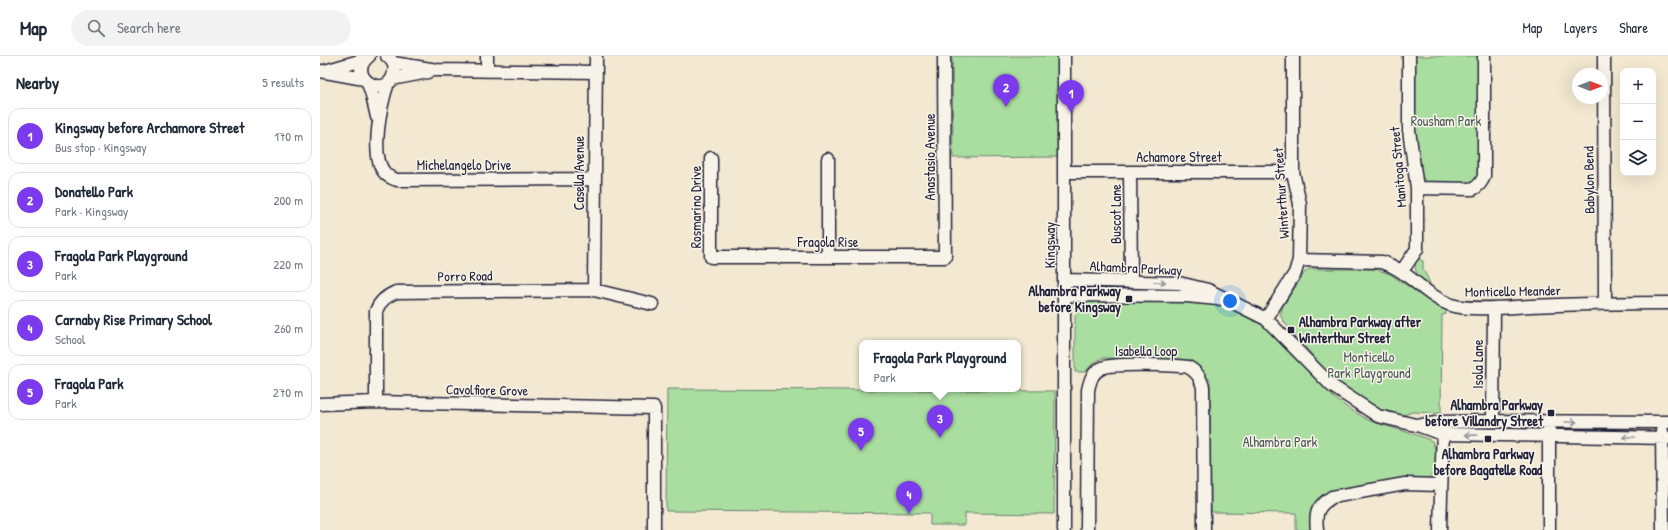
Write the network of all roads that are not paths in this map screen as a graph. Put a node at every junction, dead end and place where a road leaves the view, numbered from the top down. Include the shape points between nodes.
1 (487, 56) edge
2 (596, 56) edge
3 (944, 56) edge
4 (1064, 56) edge
5 (1293, 56) edge
6 (1409, 56) edge
7 (1484, 56) edge
8 (1604, 56) edge
9 (367, 57) edge
10 (390, 60) edge
11 (437, 70) junction
12 (322, 71) edge
13 (487, 71) junction
14 (595, 72) junction
15 (366, 81) junction
16 (390, 81) junction
17 (378, 126) junction
18 (712, 158) dead end
19 (828, 159) dead end
20 (1065, 172) junction
21 (1130, 172) junction
22 (1293, 172) junction
23 (594, 179) junction
24 (1418, 188) junction
25 (711, 257) joint
26 (828, 257) junction
27 (945, 257) joint
28 (1299, 260) junction
29 (1402, 271) junction
30 (1065, 280) junction
31 (1131, 281) junction
32 (594, 290) junction
33 (1065, 295) junction
34 (1227, 299) junction
35 (1605, 303) junction
36 (652, 304) dead end
37 (1668, 304) edge
38 (1494, 308) junction
39 (1266, 319) junction
40 (376, 402) junction
41 (320, 404) edge
42 (1493, 421) junction
43 (1550, 422) junction
44 (1665, 422) edge
45 (1443, 428) junction
46 (1549, 437) junction
47 (1665, 438) edge
48 (1440, 485) junction
49 (654, 530) edge
50 (1064, 530) edge
51 (1087, 530) edge
52 (1204, 530) edge
53 (1317, 530) edge
54 (1440, 530) edge
55 (1549, 530) edge
56 (1663, 530) edge

1 - 13 street
2 - 14 street, Casella Avenue
3 - 27 street, Anastasio Avenue
4 - 20 street, Kingsway
5 - 22 street, Winterthur Street
6 - 24 street, Manitoga Street via 1409,130
7 - 24 street via 1482,181 1473,189
8 - 35 street, Babylon Bend
9 - 12 street
9 - 15 street via 361,69
10 - 11 street
10 - 16 street, Michelangelo Drive via 395,69
11 - 13 street
11 - 16 street
12 - 15 street
13 - 14 street
14 - 23 street, Casella Avenue
15 - 16 street via 378,87
15 - 17 street, Michelangelo Drive via 376,109
16 - 17 street, Michelangelo Drive via 383,97
17 - 23 street, Michelangelo Drive via 378,159 384,172 397,180
18 - 25 street, Rosmarino Drive
19 - 26 street
20 - 21 street, Achamore Street
20 - 30 street, Kingsway
21 - 22 street, Achamore Street
21 - 31 street, Buscot Lane
22 - 28 street, Winterthur Street via 1300,204
23 - 32 street, Casella Avenue
24 - 29 street, Manitoga Street via 1417,249
25 - 26 street, Fragola Rise
26 - 27 street, Fragola Rise
28 - 29 street, Monticello Meander via 1377,261
28 - 39 street, Winterthur Street via 1295,273
29 - 38 street, Monticello Meander via 1445,302 1461,307
30 - 31 street, Alhambra Parkway
30 - 33 street, Kingsway
31 -> 34 street, Alhambra Parkway via 1180,283 1208,290
32 - 36 street, Porro Road
32 - 40 street, Porro Road via 390,294 378,305 376,312
33 - 34 street, Alhambra Parkway
33 - 50 street, Kingsway
34 - 39 street, Alhambra Parkway
35 - 37 street, Monticello Meander
35 - 38 street, Monticello Meander
38 - 42 street, Isola Lane
39 - 45 street, Alhambra Parkway via 1332,386 1378,416 1420,426
40 - 41 street, Cavolfiore Grove
40 - 49 street, Cavolfiore Grove via 654,408
42 - 43 street, Alhambra Parkway
42 - 45 street, Alhambra Parkway
43 -> 44 street, Alhambra Parkway
43 - 46 street
44 - 47 street
46 -> 45 street, Alhambra Parkway
45 - 48 street
47 -> 46 street, Alhambra Parkway
46 - 55 street
47 - 56 street
48 - 53 street via 1405,484 1332,497 1318,510
48 - 54 street
51 - 52 street, Isabella Loop via 1088,390 1095,372 1109,366 1188,367 1200,378 1203,387

